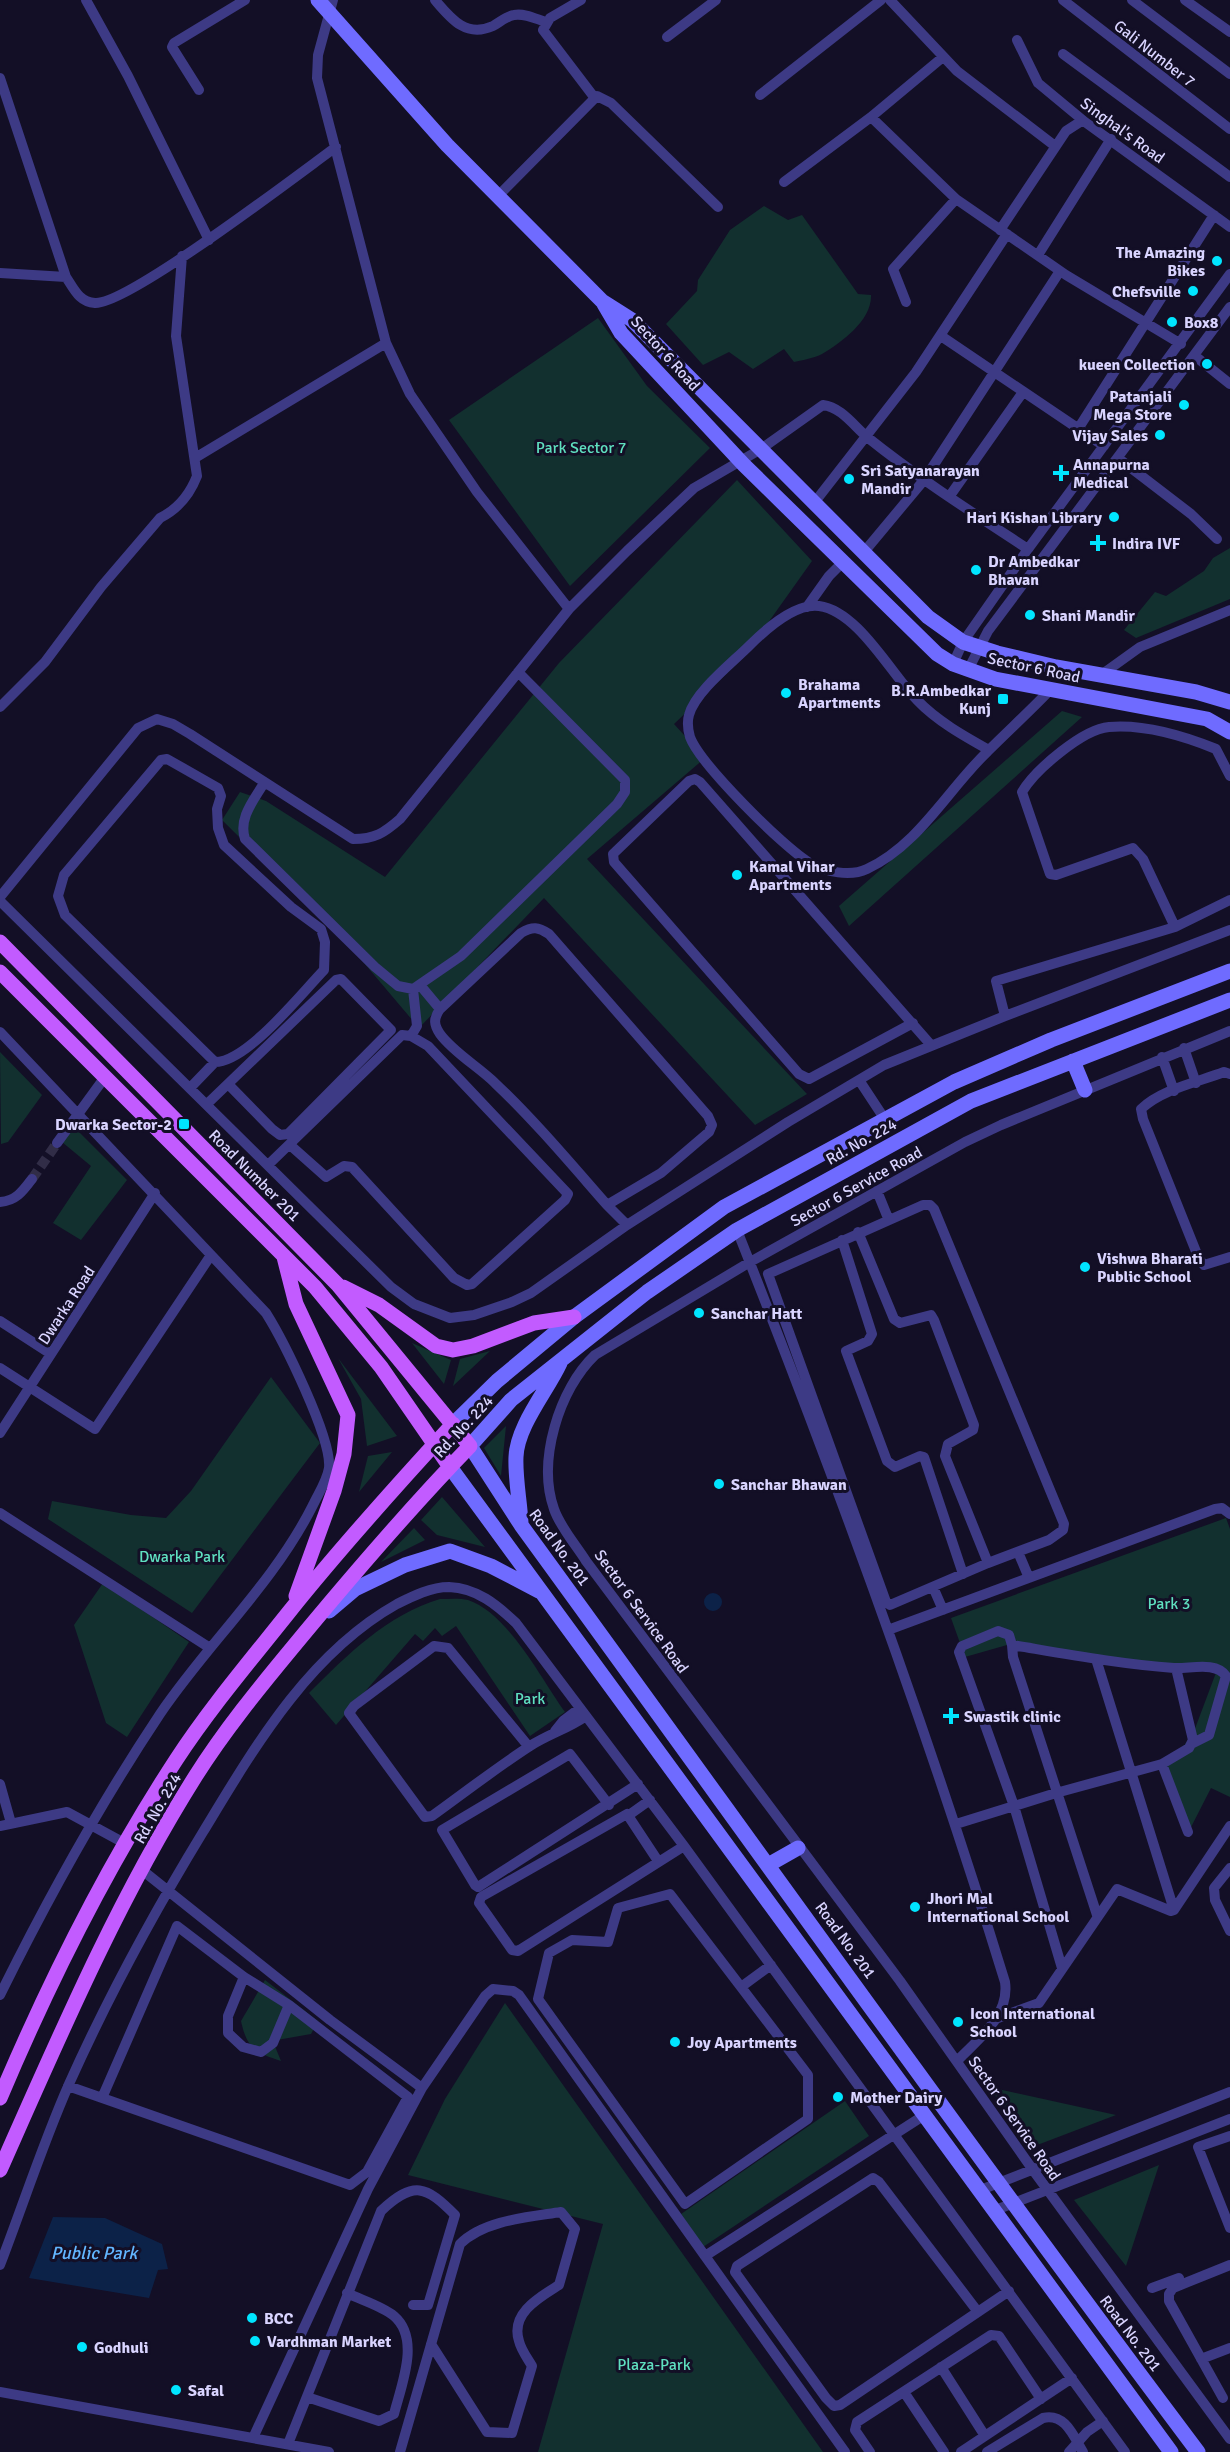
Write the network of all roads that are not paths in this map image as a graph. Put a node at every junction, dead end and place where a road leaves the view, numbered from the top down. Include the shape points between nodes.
1 (86, 0) edge
2 (245, 0) edge
3 (318, 0) edge
4 (435, 0) edge
5 (581, 0) edge
6 (716, 0) edge
7 (880, 0) edge
8 (890, 0) edge
9 (1063, 0) edge
10 (1132, 0) edge
11 (1185, 0) edge
12 (704, 4) edge
13 (332, 7) edge
14 (546, 22) junction
15 (1230, 32) edge
16 (667, 38) dead end
17 (1017, 40) dead end
18 (1063, 54) dead end
19 (943, 57) junction
20 (1230, 74) edge
21 (0, 78) edge
22 (199, 90) dead end
23 (760, 94) dead end
24 (594, 97) junction
25 (871, 117) junction
26 (1085, 122) junction
27 (1230, 129) edge
28 (1111, 139) junction
29 (1054, 146) junction
30 (336, 147) junction
31 (1230, 177) edge
32 (784, 182) dead end
33 (498, 196) junction
34 (956, 199) junction
35 (718, 207) dead end
36 (1214, 215) junction
37 (1230, 227) edge
38 (1004, 232) junction
39 (209, 240) junction
40 (1038, 255) junction
41 (182, 256) junction
42 (1060, 271) junction
43 (0, 273) edge
44 (1230, 274) edge
45 (66, 277) junction
46 (602, 301) junction
47 (906, 302) dead end
48 (1230, 308) edge
49 (1145, 323) junction
50 (942, 336) junction
51 (386, 343) junction
52 (1181, 344) junction
53 (1195, 356) junction
54 (994, 372) junction
55 (1230, 384) edge
56 (1023, 392) junction
57 (1077, 429) junction
58 (866, 436) junction
59 (1104, 446) junction
60 (761, 449) junction
61 (195, 458) junction
62 (1118, 458) junction
63 (740, 460) junction
64 (924, 480) junction
65 (949, 497) junction
66 (814, 503) junction
67 (1217, 539) dead end
68 (1028, 549) junction
69 (864, 552) junction
70 (843, 561) junction
71 (807, 607) junction
72 (569, 609) junction
73 (1230, 610) edge
74 (970, 645) junction
75 (953, 664) junction
76 (968, 670) junction
77 (518, 672) junction
78 (1101, 675) junction
79 (1050, 690) junction
80 (1230, 702) edge
81 (0, 707) edge
82 (1230, 732) edge
83 (988, 750) junction
84 (1230, 776) edge
85 (264, 783) junction
86 (245, 839) junction
87 (231, 851) junction
88 (0, 899) edge
89 (1230, 900) edge
90 (1175, 927) junction
91 (1230, 930) edge
92 (0, 942) edge
93 (1230, 971) edge
94 (0, 972) edge
95 (416, 987) junction
96 (1230, 1000) edge
97 (440, 1010) junction
98 (1005, 1016) junction
99 (913, 1023) junction
100 (1230, 1030) edge
101 (0, 1032) edge
102 (411, 1036) junction
103 (931, 1045) junction
104 (1184, 1048) junction
105 (1162, 1057) junction
106 (1073, 1061) junction
107 (214, 1062) junction
108 (1230, 1074) edge
109 (105, 1077) junction
110 (859, 1080) junction
111 (1196, 1083) junction
112 (228, 1084) junction
113 (190, 1088) junction
114 (1085, 1090) junction
115 (1174, 1091) junction
116 (207, 1104) junction
117 (78, 1112) junction
118 (884, 1118) junction
119 (57, 1143) tunnel mouth
120 (290, 1145) junction
121 (268, 1165) junction
122 (32, 1179) tunnel mouth
123 (877, 1191) junction
124 (155, 1193) junction
125 (0, 1202) edge
126 (607, 1205) junction
127 (888, 1218) junction
128 (627, 1225) junction
129 (737, 1230) junction
130 (858, 1233) junction
131 (797, 1236) junction
132 (842, 1240) junction
133 (211, 1255) junction
134 (806, 1255) junction
135 (284, 1256) junction
136 (1230, 1257) edge
137 (750, 1262) junction
138 (338, 1285) junction
139 (574, 1317) junction
140 (0, 1321) edge
141 (51, 1354) junction
142 (561, 1360) junction
143 (0, 1368) edge
144 (29, 1388) junction
145 (453, 1424) junction
146 (0, 1433) edge
147 (433, 1445) junction
148 (470, 1446) junction
149 (450, 1467) junction
150 (1230, 1514) edge
151 (2, 1516) edge
152 (521, 1525) junction
153 (1018, 1552) junction
154 (988, 1563) junction
155 (963, 1574) junction
156 (1029, 1578) junction
157 (933, 1587) junction
158 (541, 1592) junction
159 (943, 1610) junction
160 (289, 1612) junction
161 (309, 1628) junction
162 (888, 1630) junction
163 (1012, 1645) junction
164 (210, 1648) junction
165 (1096, 1659) junction
166 (1176, 1668) junction
167 (583, 1712) junction
168 (1193, 1743) junction
169 (529, 1747) junction
170 (1162, 1764) junction
171 (1131, 1773) junction
172 (0, 1784) edge
173 (638, 1784) junction
174 (1056, 1793) junction
175 (650, 1800) junction
176 (609, 1805) junction
177 (1014, 1806) junction
178 (629, 1815) junction
179 (11, 1823) junction
180 (956, 1824) junction
181 (0, 1826) edge
182 (91, 1826) junction
183 (1230, 1826) edge
184 (1188, 1832) dead end
185 (126, 1844) junction
186 (684, 1846) junction
187 (798, 1848) junction
188 (658, 1861) junction
189 (768, 1865) junction
190 (1230, 1868) edge
191 (142, 1870) junction
192 (168, 1889) junction
193 (1174, 1910) junction
194 (1097, 1915) junction
195 (1230, 1930) edge
196 (771, 1965) junction
197 (1062, 1968) junction
198 (244, 1977) junction
199 (741, 1987) junction
200 (0, 1995) edge
201 (289, 2005) junction
202 (998, 2018) junction
203 (957, 2061) junction
204 (68, 2086) junction
205 (422, 2088) junction
206 (603, 2088) junction
207 (1230, 2092) edge
208 (591, 2096) junction
209 (0, 2098) edge
210 (102, 2098) junction
211 (923, 2116) junction
212 (1230, 2119) edge
213 (893, 2134) junction
214 (1230, 2136) edge
215 (0, 2170) edge
216 (1033, 2170) junction
217 (997, 2184) junction
218 (1047, 2188) junction
219 (978, 2191) junction
220 (1011, 2203) junction
221 (993, 2211) junction
222 (1230, 2228) edge
223 (705, 2256) junction
224 (1230, 2260) edge
225 (0, 2265) edge
226 (1230, 2265) edge
227 (1152, 2288) dead end
228 (1009, 2291) junction
229 (347, 2293) junction
230 (412, 2305) dead end
231 (978, 2312) junction
232 (431, 2344) junction
233 (1230, 2348) edge
234 (1201, 2359) junction
235 (941, 2367) junction
236 (1072, 2378) junction
237 (0, 2392) edge
238 (904, 2392) junction
239 (307, 2397) junction
240 (1226, 2397) edge
241 (1041, 2399) junction
242 (1206, 2405) junction
243 (1230, 2418) edge
244 (1103, 2421) junction
245 (1219, 2423) junction
246 (985, 2436) junction
247 (253, 2438) junction
248 (1230, 2439) edge
249 (288, 2444) junction
250 (1080, 2447) edge
251 (329, 2452) edge
252 (400, 2452) edge
253 (845, 2452) edge
254 (870, 2452) edge
255 (944, 2452) edge
256 (960, 2452) edge
257 (987, 2452) edge
258 (1069, 2452) edge
259 (1125, 2452) edge
260 (1171, 2452) edge
261 (1198, 2452) edge

1 - 39 street
2 - 22 street via 174,43 172,47
3 - 13 main road
4 - 14 street via 466,30 493,26 512,15
5 - 14 street
6 - 12 street
7 - 23 street
8 - 19 street
9 - 27 street, Gali Number 7
10 - 20 street
11 - 15 street
12 - 16 street
13 - 30 street via 316,66
13 - 33 main road via 447,145
14 - 24 street via 544,32
17 - 26 street, Singhal's Road via 1038,83
18 - 31 street
19 - 25 street
19 - 29 street via 988,97
21 - 45 street
24 - 33 street
24 - 35 street via 611,103
25 - 32 street
25 - 34 street
26 - 28 street, Singhal's Road
26 - 29 street via 1068,128
28 - 36 street, Singhal's Road
28 - 40 street
29 - 38 street
30 - 39 street
30 - 51 street
33 - 46 main road
34 - 38 street
34 - 47 street via 893,269
36 - 37 street, Singhal's Road
36 - 49 street
38 - 40 street
38 - 50 street
39 - 41 street
40 - 42 street
41 - 45 street via 120,296 103,302 83,299
41 - 61 street via 176,336
42 - 49 street
42 - 54 street
43 - 45 street
44 - 52 street
46 - 60 main road, Sector 6 Road via 632,320
46 - 63 main road, Sector 6 Road via 621,333
48 - 53 street
49 - 52 street
49 - 57 street
50 - 54 street
50 - 58 street
51 - 61 street
51 - 72 street via 419,410 477,492
52 - 59 street
53 - 55 street
53 - 62 street
54 - 56 street
54 - 64 street
56 - 57 street
56 - 65 street
57 - 59 street
58 - 60 street via 838,410 823,405
58 - 64 street
58 - 66 street
59 - 68 street
60 - 63 street
60 - 66 main road, Sector 6 Road
61 - 81 street via 197,476 191,491 160,518 114,570 45,662
62 - 67 street
62 - 74 street
63 - 70 main road, Sector 6 Road
63 - 72 street via 694,488
64 - 65 street
64 - 69 street
65 - 68 street
66 - 69 main road, Sector 6 Road
68 - 74 street
69 - 74 main road, Sector 6 Road via 928,617
70 - 71 street
70 - 75 main road, Sector 6 Road via 921,639
71 - 83 street via 819,606 844,617 918,701
71 - 83 street via 760,635 713,682 693,704 688,727 706,761 782,843 811,864 838,874 866,870 894,852 925,824
72 - 77 street
73 - 78 street via 1140,646
74 - 75 street
74 - 76 street
74 - 78 main road, Sector 6 Road
75 - 76 main road, Sector 6 Road
76 - 79 main road, Sector 6 Road
77 - 85 street via 400,819 381,835 353,839
77 - 95 street via 626,780 625,792 461,956
78 - 80 main road, Sector 6 Road
79 - 82 main road, Sector 6 Road via 1207,719
79 - 83 street
84 - 90 street via 1216,749 1132,726 1106,727 1051,758 1022,792 1050,874 1132,848 1143,859
85 - 86 street via 246,813 241,829
85 - 88 street via 173,724 157,719 146,723
86 - 87 street
86 - 95 street via 375,967 398,986
87 - 107 street via 291,907 321,929 326,961 324,970 247,1050 226,1062
87 - 107 street via 224,845 218,828 218,788 167,759 161,760 64,875 57,896 65,915
88 - 113 street
89 - 90 street
90 - 98 street via 996,981
91 - 98 street
92 - 138 main road, Road Number 201
93 - 118 main road, Rd. No. 224 via 1051,1040
94 - 109 main road
95 - 97 street
95 - 102 street via 417,1026
96 - 106 main road, Rd. No. 224
97 - 126 street via 435,1025 442,1037 495,1083
97 - 126 street via 521,933 539,927 708,1116 712,1125 709,1132 691,1148 661,1173
98 - 103 street
99 - 99 street via 695,779 613,854 614,862 799,1074 809,1079
99 - 103 street
100 - 104 street, Sector 6 Service Road
101 - 117 street
102 - 120 street via 402,1035 393,1042
102 - 120 street via 428,1046 567,1194 472,1284 467,1286 454,1278 352,1167 344,1166 326,1177
103 - 110 street
104 - 105 street, Sector 6 Service Road
104 - 111 street
105 - 114 street, Sector 6 Service Road
105 - 115 street
106 - 114 main road
106 - 129 main road, Rd. No. 224 via 971,1101
107 - 113 street
108 - 111 street via 1224,1072
109 - 117 street
109 - 135 main road
110 - 118 street
110 - 128 street
111 - 115 street
112 - 112 street via 336,980 341,979 391,1030 288,1134 280,1135 272,1129
112 - 116 street
113 - 116 street
114 - 123 street, Sector 6 Service Road via 974,1138
115 - 136 street via 1148,1102 1141,1109 1143,1119 1200,1259 1204,1265 1210,1265
116 - 121 street
117 - 119 street
117 - 124 street
118 - 139 main road, Rd. No. 224 via 724,1207
120 - 121 street
121 - 128 street via 391,1287 414,1304 450,1318 474,1315 531,1293
122 - 125 street via 23,1192 10,1201
123 - 127 street
123 - 131 street, Sector 6 Service Road
124 - 133 street
124 - 141 street, Dwarka Road
126 - 128 street
127 - 130 street
127 - 153 street via 923,1205 934,1209 1064,1524 1057,1535
129 - 137 street
129 - 142 main road, Rd. No. 224
130 - 132 street
130 - 154 street via 894,1319 900,1323 931,1315 934,1320 974,1425 973,1430 948,1444 945,1456
131 - 134 street
131 - 137 street, Sector 6 Service Road
132 - 134 street
132 - 155 street via 872,1334 868,1341 848,1348 846,1353 890,1465 895,1467 924,1457
133 - 144 street via 98,1427 94,1429
133 - 164 street via 266,1313 278,1332 326,1443 329,1468 293,1542
134 - 157 street via 768,1276 886,1602 893,1605
135 - 147 main road via 381,1367
135 - 160 main road via 296,1304 348,1415 344,1454 334,1491
137 - 162 street
137 - 187 street, Sector 6 Service Road via 586,1363 560,1406 554,1428 549,1489 554,1511 586,1561
138 - 139 main road via 379,1305 436,1346 453,1350 534,1323
138 - 145 main road, Road Number 201
139 - 145 main road, Rd. No. 224
140 - 141 street
141 - 144 street, Dwarka Road
142 - 148 main road, Rd. No. 224 via 511,1400
142 - 152 main road via 525,1426 516,1456
143 - 144 street
144 - 146 street, Dwarka Road
145 - 147 main road, Rd. No. 224
145 - 148 main road, Road Number 201
147 - 149 main road
147 - 160 main road, Rd. No. 224 via 322,1569
148 - 149 main road, Rd. No. 224
148 - 152 main road, Road No. 201
149 - 158 main road
149 - 161 main road, Rd. No. 224 via 326,1604
150 - 156 street via 1222,1508 1215,1509
151 - 164 street
152 - 189 main road, Road No. 201
153 - 154 street
153 - 156 street
154 - 155 street
155 - 157 street
156 - 159 street
157 - 159 street
158 - 161 main road via 450,1551 355,1589
158 - 211 main road
159 - 162 street
160 - 185 main road, Rd. No. 224 via 232,1681 176,1760
161 - 191 main road, Rd. No. 224 via 196,1776
162 - 180 street
163 - 165 street
163 - 174 street
163 - 177 street via 1009,1635 998,1631 962,1646 958,1652
164 - 182 street via 159,1717
165 - 166 street
165 - 171 street
166 - 168 street
166 - 168 street via 1215,1667 1226,1676 1209,1735
167 - 169 street via 564,1731 555,1731
167 - 173 street
167 - 192 street via 516,1623 484,1596 448,1587 413,1596 355,1633 310,1677 250,1754
168 - 170 street
169 - 169 street via 432,1816 425,1816 349,1713 440,1645 448,1648
170 - 171 street
170 - 184 street
171 - 174 street
171 - 193 street
172 - 179 street
173 - 175 street
173 - 176 street
174 - 177 street
174 - 194 street
175 - 178 street
175 - 186 street
176 - 176 street via 478,1887 442,1830 570,1754
177 - 180 street
177 - 197 street
178 - 188 street
178 - 188 street via 482,1897 479,1903 512,1950 518,1951
179 - 181 street
179 - 182 street via 67,1812
180 - 202 street via 1005,1982 1005,2001
182 - 185 street
182 - 200 street via 44,1906
183 - 193 street
185 - 209 main road, Rd. No. 224 via 30,2027
186 - 188 street
186 - 196 street
187 - 189 main road
187 - 203 street, Sector 6 Service Road
189 - 217 main road, Road No. 201
190 - 195 street via 1214,1888 1215,1900
191 - 192 street
191 - 215 main road, Rd. No. 224 via 57,2039
192 - 204 street
192 - 205 street via 303,1999
193 - 194 street via 1118,1888
194 - 197 street
196 - 199 street
196 - 213 street
197 - 202 street via 1039,2003
198 - 201 street
198 - 201 street via 228,2016 228,2033 243,2047 261,2052 273,2043
198 - 210 street via 177,1926
199 - 206 street via 670,1894 618,1908 608,1942 572,1940 549,1953 538,1999
199 - 206 street via 808,2075 808,2119 685,2204
201 - 210 street via 408,2097 367,2172 350,2185
202 - 203 street
203 - 216 street, Sector 6 Service Road
204 - 210 street
204 - 225 street
205 - 208 street via 485,1996 493,1989 502,1989 519,1995
205 - 247 street via 368,2189
206 - 208 street
207 - 216 street
208 - 223 street
211 - 213 street
211 - 219 main road
212 - 218 street
213 - 223 street
213 - 228 street
214 - 222 street via 1198,2147
216 - 217 street
216 - 218 street, Sector 6 Service Road
217 - 219 street
217 - 220 main road, Road No. 201
218 - 220 street
218 - 242 street, Sector 6 Service Road
219 - 221 main road
220 - 221 street
220 - 261 main road, Road No. 201
221 - 260 main road
223 - 253 street
224 - 227 street
226 - 234 street via 1173,2288 1168,2294
228 - 231 street
228 - 236 street
229 - 230 street via 381,2211 396,2197 418,2189 435,2195 455,2215 428,2305
229 - 239 street
229 - 239 street via 394,2315 403,2327 408,2347 394,2414 379,2421
231 - 231 street via 834,2406 735,2272 737,2266 873,2178
232 - 232 street via 460,2244 468,2236 513,2220 561,2212 575,2229 559,2285 530,2303 520,2322 518,2340 532,2366 512,2433 487,2432
232 - 252 street
233 - 234 street
234 - 240 street
235 - 238 street
235 - 241 street via 995,2334
235 - 246 street
236 - 241 street
236 - 244 street
237 - 247 street
238 - 254 street via 855,2427
238 - 255 street
239 - 249 street
240 - 242 street
241 - 246 street
242 - 245 street, Sector 6 Service Road
243 - 245 street
244 - 250 street
244 - 259 street
245 - 248 street, Sector 6 Service Road
246 - 256 street
247 - 249 street
249 - 251 street
250 - 257 street via 1063,2421 1051,2416
250 - 258 street

